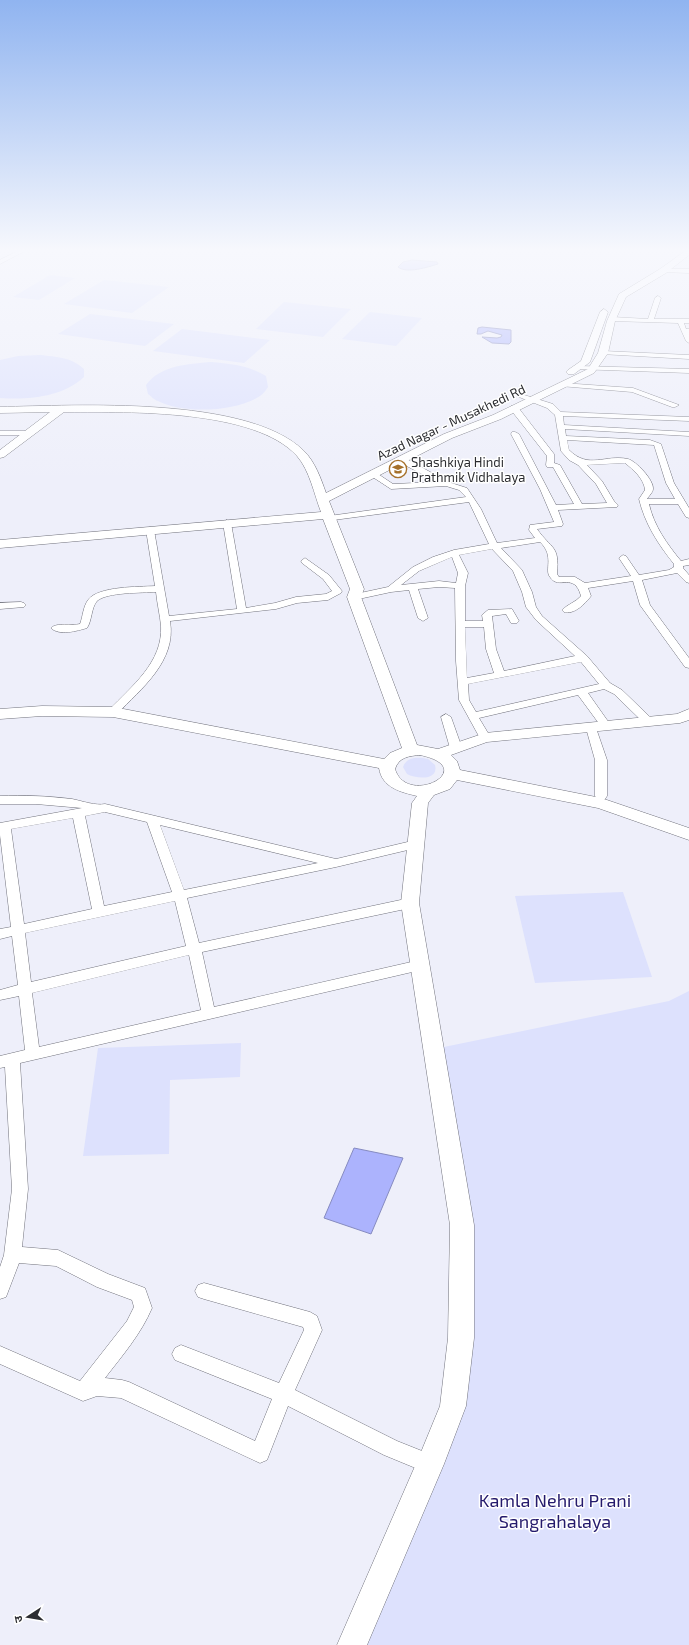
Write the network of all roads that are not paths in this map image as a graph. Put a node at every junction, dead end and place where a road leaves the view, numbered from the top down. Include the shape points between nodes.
1 (598, 329) edge
2 (610, 329) edge
3 (686, 331) edge
4 (689, 341) edge
5 (603, 353) junction
6 (689, 357) edge
7 (578, 368) junction
8 (592, 370) junction
9 (689, 370) edge
10 (562, 385) junction
11 (521, 396) junction
12 (533, 400) junction
13 (675, 405) dead end
14 (514, 408) junction
15 (0, 410) edge
16 (61, 410) junction
17 (559, 414) junction
18 (689, 420) edge
19 (561, 427) junction
20 (0, 433) edge
21 (29, 433) junction
22 (515, 434) dead end
23 (689, 434) edge
24 (448, 436) junction
25 (563, 438) junction
26 (565, 451) junction
27 (537, 452) junction
28 (0, 455) edge
29 (402, 460) junction
30 (581, 463) junction
31 (372, 474) junction
32 (446, 484) junction
33 (323, 499) junction
34 (470, 499) junction
35 (680, 501) junction
36 (644, 502) junction
37 (579, 506) junction
38 (554, 508) junction
39 (689, 515) edge
40 (328, 517) junction
41 (227, 523) junction
42 (150, 530) junction
43 (540, 538) junction
44 (0, 544) edge
45 (494, 546) junction
46 (454, 553) junction
47 (624, 558) dead end
48 (305, 562) dead end
49 (689, 562) edge
50 (679, 566) junction
51 (637, 578) junction
52 (689, 580) edge
53 (460, 586) junction
54 (583, 586) junction
55 (412, 587) junction
56 (160, 589) junction
57 (391, 589) junction
58 (354, 598) junction
59 (21, 605) dead end
60 (0, 606) edge
61 (567, 610) dead end
62 (242, 611) junction
63 (423, 618) dead end
64 (165, 619) junction
65 (514, 621) dead end
66 (461, 624) junction
67 (487, 624) junction
68 (56, 628) dead end
69 (584, 658) junction
70 (689, 665) edge
71 (500, 675) junction
72 (464, 682) junction
73 (607, 685) junction
74 (581, 691) junction
75 (113, 712) junction
76 (0, 714) edge
77 (689, 714) edge
78 (472, 716) junction
79 (446, 717) dead end
80 (648, 721) junction
81 (607, 726) junction
82 (591, 728) junction
83 (485, 738) junction
84 (456, 748) junction
85 (411, 750) junction
86 (438, 754) junction
87 (388, 764) junction
88 (453, 772) junction
89 (429, 790) junction
90 (601, 796) junction
91 (0, 800) edge
92 (105, 808) junction
93 (78, 813) junction
94 (152, 820) junction
95 (689, 823) edge
96 (2, 827) edge
97 (689, 834) edge
98 (416, 844) junction
99 (336, 863) junction
100 (180, 896) junction
101 (410, 903) junction
102 (99, 912) junction
103 (18, 930) junction
104 (0, 934) edge
105 (194, 949) junction
106 (420, 965) junction
107 (25, 990) junction
108 (0, 995) edge
109 (209, 1014) junction
110 (33, 1054) junction
111 (6, 1060) edge
112 (13, 1255) junction
113 (0, 1291) edge
114 (204, 1291) dead end
115 (181, 1354) dead end
116 (0, 1355) edge
117 (83, 1392) junction
118 (283, 1394) junction
119 (430, 1464) junction
120 (352, 1645) edge

1 - 7 main road via 584,362
2 - 5 main road
3 - 4 street
5 - 6 street
5 - 8 main road
7 - 8 street
7 - 11 main road
8 - 9 street
8 - 10 main road, Azad Nagar - Musakhedi Rd
10 - 12 main road, Azad Nagar - Musakhedi Rd
10 - 13 street via 633,390
11 - 12 street
11 - 24 main road via 477,417
12 - 14 main road, Azad Nagar - Musakhedi Rd
12 - 17 street via 550,406
14 - 24 main road, Azad Nagar - Musakhedi Rd
14 - 27 street
15 - 16 main road
16 - 21 main road
16 - 33 main road via 140,410 176,413 213,417 266,430 298,451 306,460
17 - 18 street
17 - 19 street
19 - 23 street
19 - 25 street
20 - 21 street
21 - 28 main road
22 - 27 street
24 - 29 main road, Azad Nagar - Musakhedi Rd
25 - 26 street
25 - 35 street via 657,444 670,483
26 - 27 street
26 - 30 street
27 - 37 street via 551,456 550,465 556,465
27 - 38 street
29 - 31 main road, Azad Nagar - Musakhedi Rd
29 - 32 street
30 - 36 street via 630,462 648,482 649,490 643,499
30 - 37 street via 614,505
31 - 32 street via 391,487
31 - 33 main road, Azad Nagar - Musakhedi Rd
32 - 34 street via 463,490
33 - 40 main road
34 - 40 street
34 - 45 street via 480,514
35 - 36 street
35 - 39 street
36 - 50 street via 646,513 666,549
37 - 38 street
38 - 43 street via 558,525 533,527
40 - 41 main road
40 - 58 main road via 356,589
41 - 42 main road
41 - 62 street
42 - 44 main road
42 - 56 street
43 - 45 street
43 - 54 street via 549,545 554,577 573,579
45 - 46 street
45 - 69 street via 517,570 534,612
46 - 53 street via 463,573
46 - 57 street via 420,566
47 - 51 street
48 - 62 street via 326,577 336,593 328,597 296,600
49 - 50 street
50 - 51 street via 672,572
50 - 52 street
51 - 54 street
51 - 70 street via 645,605
53 - 55 street via 439,584
53 - 66 street
54 - 61 street via 586,596 578,605
55 - 57 street
55 - 63 street
56 - 64 street
56 - 68 street via 101,596 92,602 84,626 72,629
57 - 58 street
58 - 85 main road
59 - 60 street
62 - 64 street
64 - 75 street via 162,652 152,672
65 - 67 street via 509,611 491,612 487,615
66 - 67 street
66 - 72 street
67 - 71 street
69 - 71 street
69 - 73 street
71 - 72 street
72 - 78 street via 464,700
73 - 74 street
73 - 80 street
74 - 78 street
74 - 81 street
75 - 76 main road via 42,711
75 - 87 main road
77 - 80 main road via 680,718
78 - 83 street
79 - 84 street
80 - 81 main road
81 - 82 main road
82 - 83 main road
82 - 90 street via 600,760
83 - 84 main road
84 - 86 main road
85 - 86 main road via 427,750
85 - 87 main road via 395,756
86 - 88 main road via 448,760
87 - 89 main road via 388,774 400,786 414,790
88 - 89 main road via 448,782
88 - 90 main road
88 - 97 main road via 601,803
89 - 98 main road via 420,803
90 - 95 main road
91 - 92 street via 63,801
92 - 93 street
92 - 94 street
93 - 96 street
93 - 102 street
94 - 99 street
94 - 100 street
96 - 103 street
98 - 99 street
98 - 101 main road
99 - 100 street
100 - 102 street
100 - 105 street
101 - 105 street
101 - 106 main road
102 - 103 street
103 - 104 street
103 - 107 street
105 - 107 street
105 - 109 street
106 - 109 street
106 - 119 main road via 462,1224 461,1338 453,1406
107 - 108 street
107 - 110 street
109 - 110 street
110 - 111 street
111 - 112 street via 20,1189
112 - 113 street
112 - 117 street via 58,1258 103,1281 139,1294 143,1308 133,1327
114 - 118 street via 311,1322 313,1330
115 - 118 street
116 - 117 street
117 - 118 street via 97,1387 122,1389 260,1453
118 - 119 street via 391,1448
119 - 120 main road

